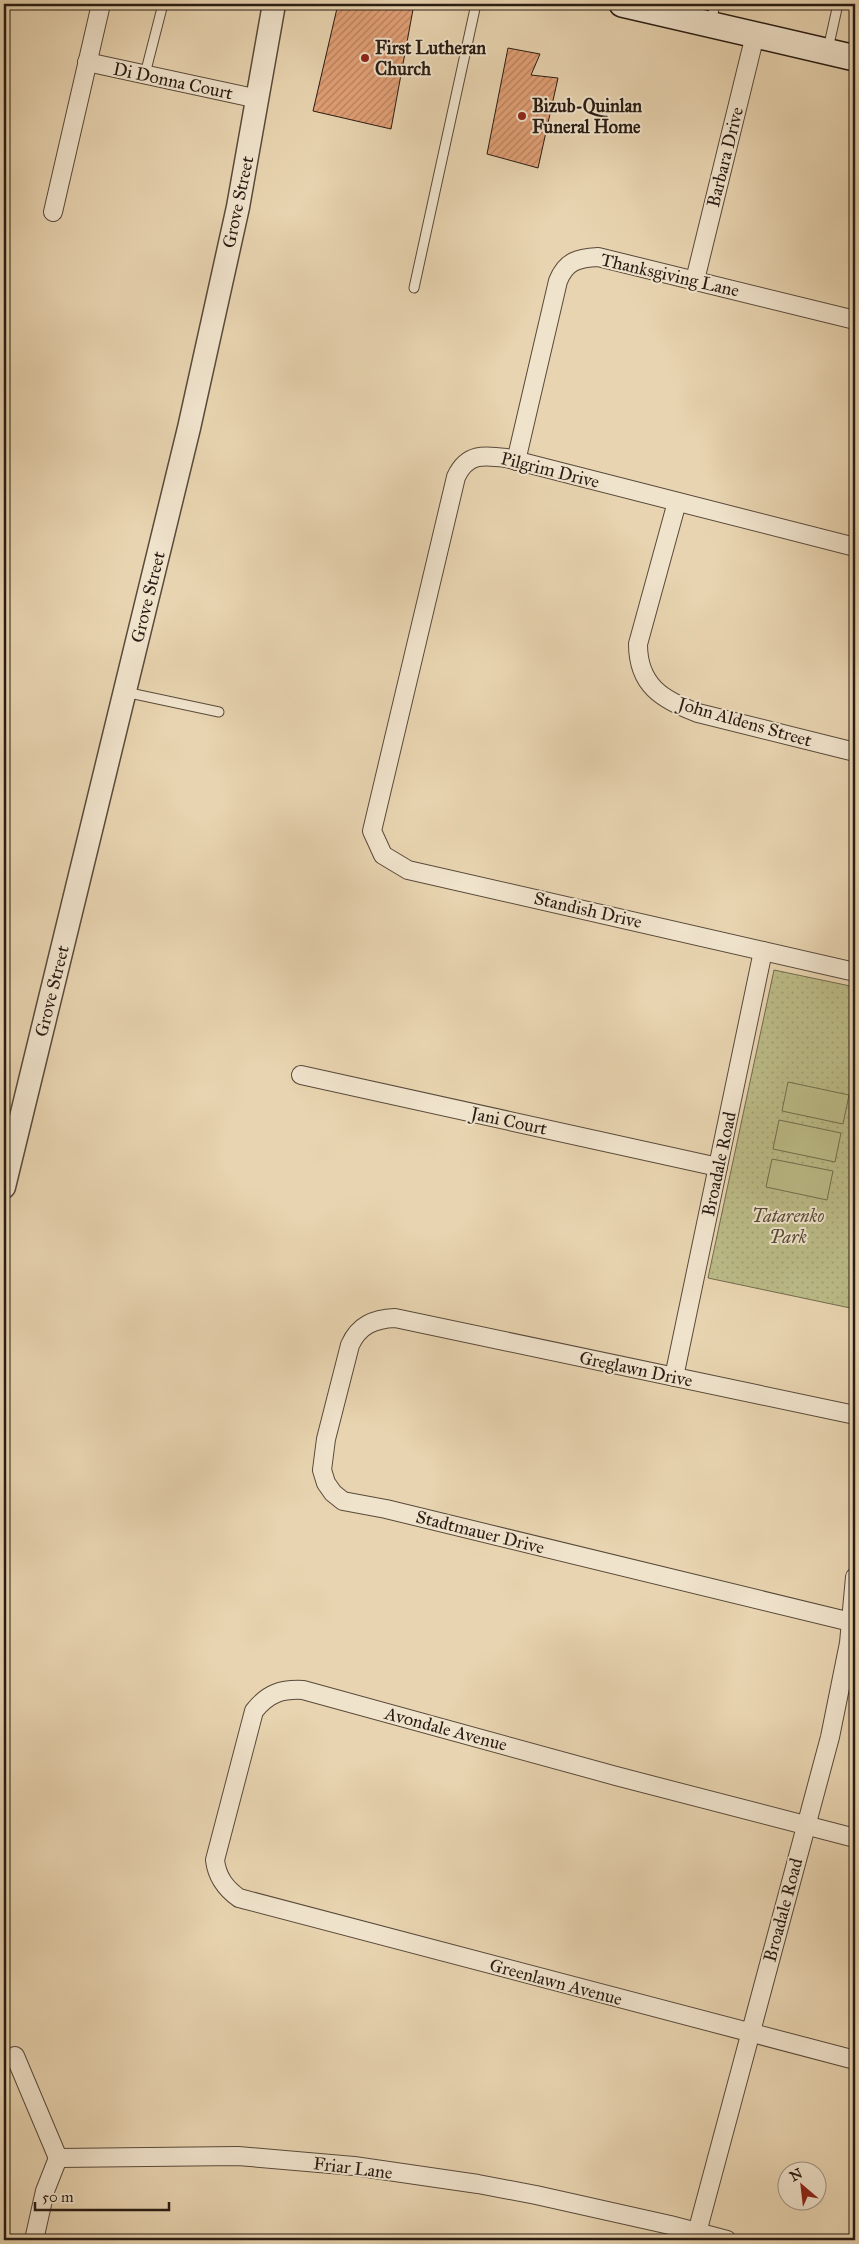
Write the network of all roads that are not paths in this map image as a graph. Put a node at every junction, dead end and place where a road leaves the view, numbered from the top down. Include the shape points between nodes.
1 (101, 4) edge
2 (163, 4) edge
3 (274, 4) edge
4 (476, 4) edge
5 (622, 4) edge
6 (838, 4) edge
7 (713, 14) edge
8 (755, 35) junction
9 (827, 52) junction
10 (855, 58) edge
11 (87, 62) junction
12 (145, 74) junction
13 (258, 99) junction
14 (53, 212) dead end
15 (695, 280) junction
16 (414, 288) dead end
17 (855, 320) edge
18 (516, 460) junction
19 (677, 502) junction
20 (855, 547) edge
21 (125, 692) junction
22 (219, 712) dead end
23 (855, 752) edge
24 (378, 797) joint
25 (764, 951) junction
26 (855, 972) edge
27 (301, 1075) dead end
28 (718, 1167) junction
29 (4, 1187) edge
30 (417, 1322) joint
31 (674, 1377) junction
32 (855, 1414) edge
33 (855, 1577) edge
34 (853, 1622) edge
35 (806, 1826) junction
36 (855, 1838) edge
37 (257, 1902) joint
38 (750, 2033) junction
39 (16, 2056) dead end
40 (855, 2060) edge
41 (58, 2158) junction
42 (696, 2236) edge
43 (34, 2240) edge
44 (727, 2240) edge

1 - 11 street
2 - 12 lane
3 - 13 street, Grove Street
4 - 16 lane
5 - 7 main road
6 - 9 lane
7 - 8 main road
8 - 9 main road
8 - 15 street, Barbara Drive
9 - 10 main road
11 - 12 street, Di Donna Court
11 - 14 street
12 - 13 street, Di Donna Court
13 - 21 street, Grove Street via 238,207 189,428
15 - 17 street, Thanksgiving Lane
15 - 18 street, Thanksgiving Lane via 598,257 582,258 568,264 558,281
18 - 19 street, Pilgrim Drive
18 - 24 street, Pilgrim Drive via 485,455 477,457 460,468 456,477
19 - 20 street, Pilgrim Drive
19 - 23 street, John Aldens Street via 638,644 638,662 646,679 674,704 698,713
21 - 22 lane
21 - 29 street, Grove Street
24 - 25 street, Standish Drive via 372,831 377,846 388,860 408,870
25 - 26 street, Standish Drive
25 - 28 street, Broadale Road
27 - 28 street, Jani Court
28 - 31 street, Broadale Road
30 - 31 street, Greglawn Drive
30 - 34 street, Stadtmauer Drive via 395,1318 372,1322 354,1336 350,1345 322,1456 326,1483 343,1500
31 - 32 street, Greglawn Drive
33 - 34 street, Broadale Road
34 - 35 street, Broadale Road via 830,1737
35 - 36 street, Avondale Avenue
35 - 37 street, Avondale Avenue via 303,1690 288,1689 267,1697 254,1710 215,1860 216,1869 228,1890 239,1898
35 - 38 street, Broadale Road
37 - 38 street, Greenlawn Avenue
38 - 40 street, Greenlawn Avenue
38 - 42 street, Broadale Road
39 - 41 street
41 - 42 street, Friar Lane via 238,2156 354,2166 527,2193
41 - 43 street via 44,2191
42 - 44 street, Friar Lane

